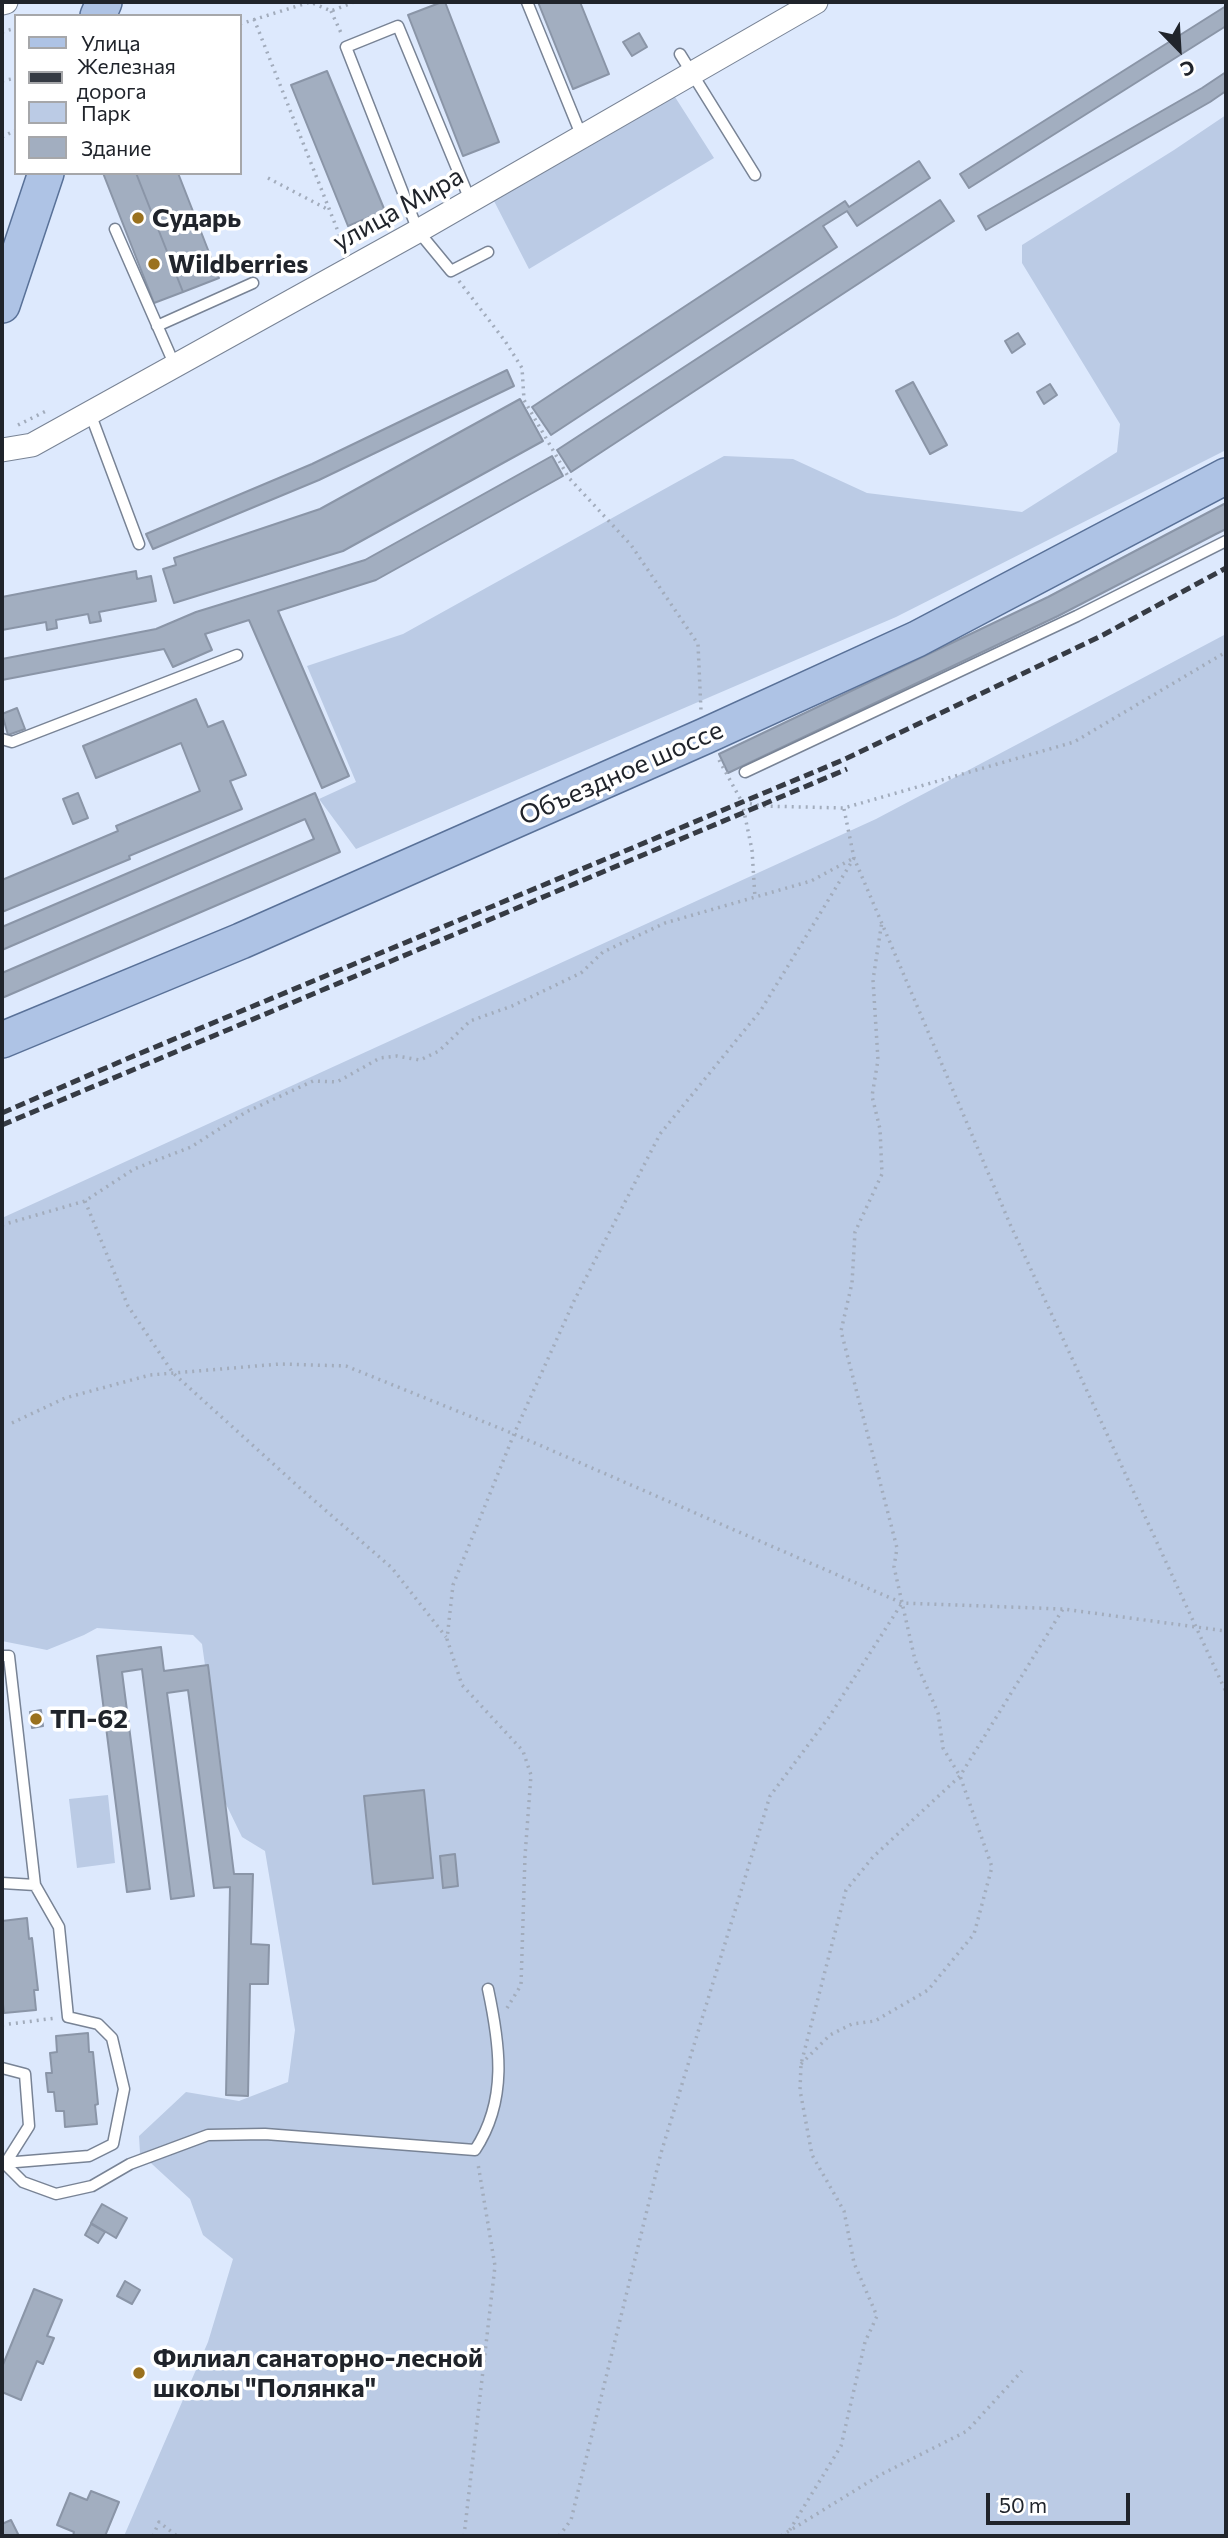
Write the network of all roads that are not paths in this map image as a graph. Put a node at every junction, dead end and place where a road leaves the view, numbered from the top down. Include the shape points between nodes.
1 (527, 2) edge
2 (816, 2) edge
3 (685, 64) junction
4 (582, 136) junction
5 (45, 175) edge
6 (755, 176) dead end
7 (470, 200) junction
8 (115, 229) dead end
9 (418, 230) junction
10 (488, 252) dead end
11 (253, 283) dead end
12 (2, 305) edge
13 (157, 326) junction
14 (175, 366) junction
15 (90, 413) junction
16 (2, 450) edge
17 (1226, 476) edge
18 (1226, 541) edge
19 (139, 544) dead end
20 (237, 654) dead end
21 (2, 739) edge
22 (745, 772) dead end
23 (2, 1040) edge
24 (2, 1657) edge
25 (2, 1883) edge
26 (35, 1885) junction
27 (488, 1990) dead end
28 (2, 2068) edge
29 (4, 2163) edge

1 - 4 lane
2 - 3 street, улица Мира
3 - 4 street, улица Мира
3 - 6 lane
4 - 7 street, улица Мира
5 - 12 main road
7 - 9 street, улица Мира
7 - 9 lane via 398,26 346,47
8 - 13 lane
9 - 10 lane via 451,271
9 - 14 street, улица Мира
11 - 13 lane
13 - 14 lane
14 - 15 street, улица Мира
15 - 16 street, улица Мира via 32,445
15 - 19 lane via 111,454
17 - 23 main road, Объездное шоссе via 917,639 241,941
18 - 22 lane
20 - 21 lane via 12,742
24 - 26 lane via 9,1656
25 - 26 lane
26 - 29 lane via 60,1927 68,2017 98,2024 112,2038 124,2089 113,2144 89,2155
27 - 29 lane via 499,2037 499,2070 488,2130 475,2150 265,2134 208,2135 130,2164 92,2186 56,2194 23,2182
28 - 29 lane via 25,2074 29,2126

